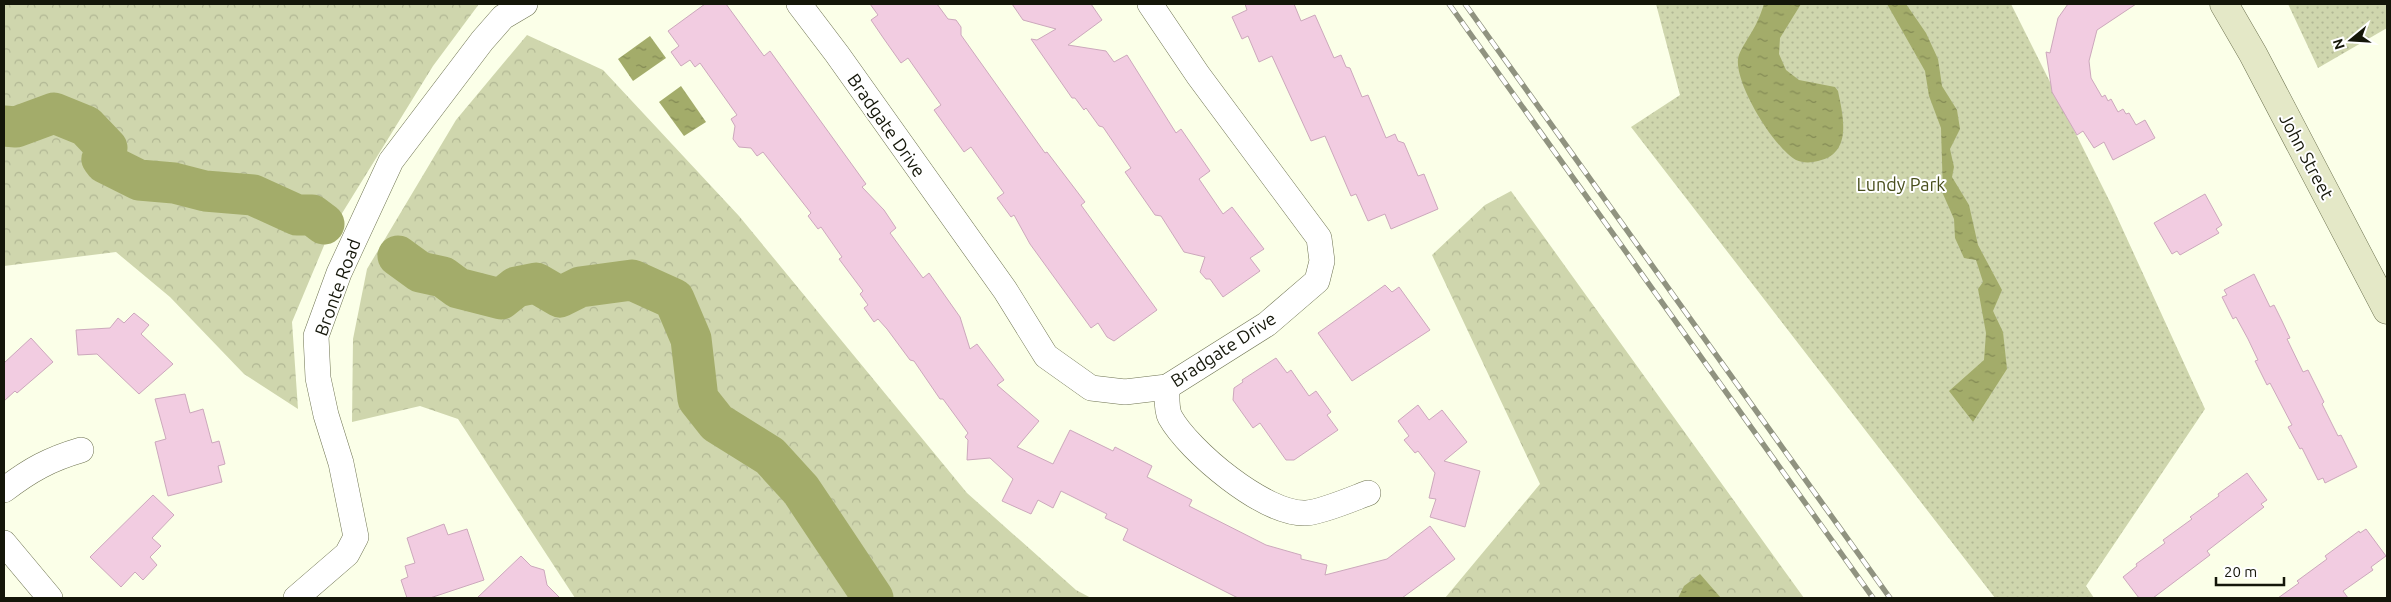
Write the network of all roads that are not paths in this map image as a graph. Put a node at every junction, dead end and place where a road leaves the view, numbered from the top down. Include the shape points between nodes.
1 (525, 4) edge
2 (799, 4) edge
3 (1150, 4) edge
4 (2224, 4) edge
5 (2387, 310) edge
6 (1167, 386) junction
7 (81, 450) dead end
8 (4, 490) edge
9 (1368, 493) dead end
10 (4, 543) edge
11 (50, 598) edge
12 (296, 598) edge

1 - 12 street, Bronte Road via 503,17 482,41 391,161 339,273 316,336 318,378 341,463 356,537 347,554
2 - 6 street, Bradgate Drive via 1004,290 1046,356 1091,388 1124,392
3 - 6 street, Bradgate Drive via 1198,76 1318,238 1322,262 1317,280 1267,324
4 - 5 main road, John Street
6 - 9 street via 1168,415 1190,445 1229,478 1270,502 1287,511 1307,513
7 - 8 street via 52,459
10 - 11 street

